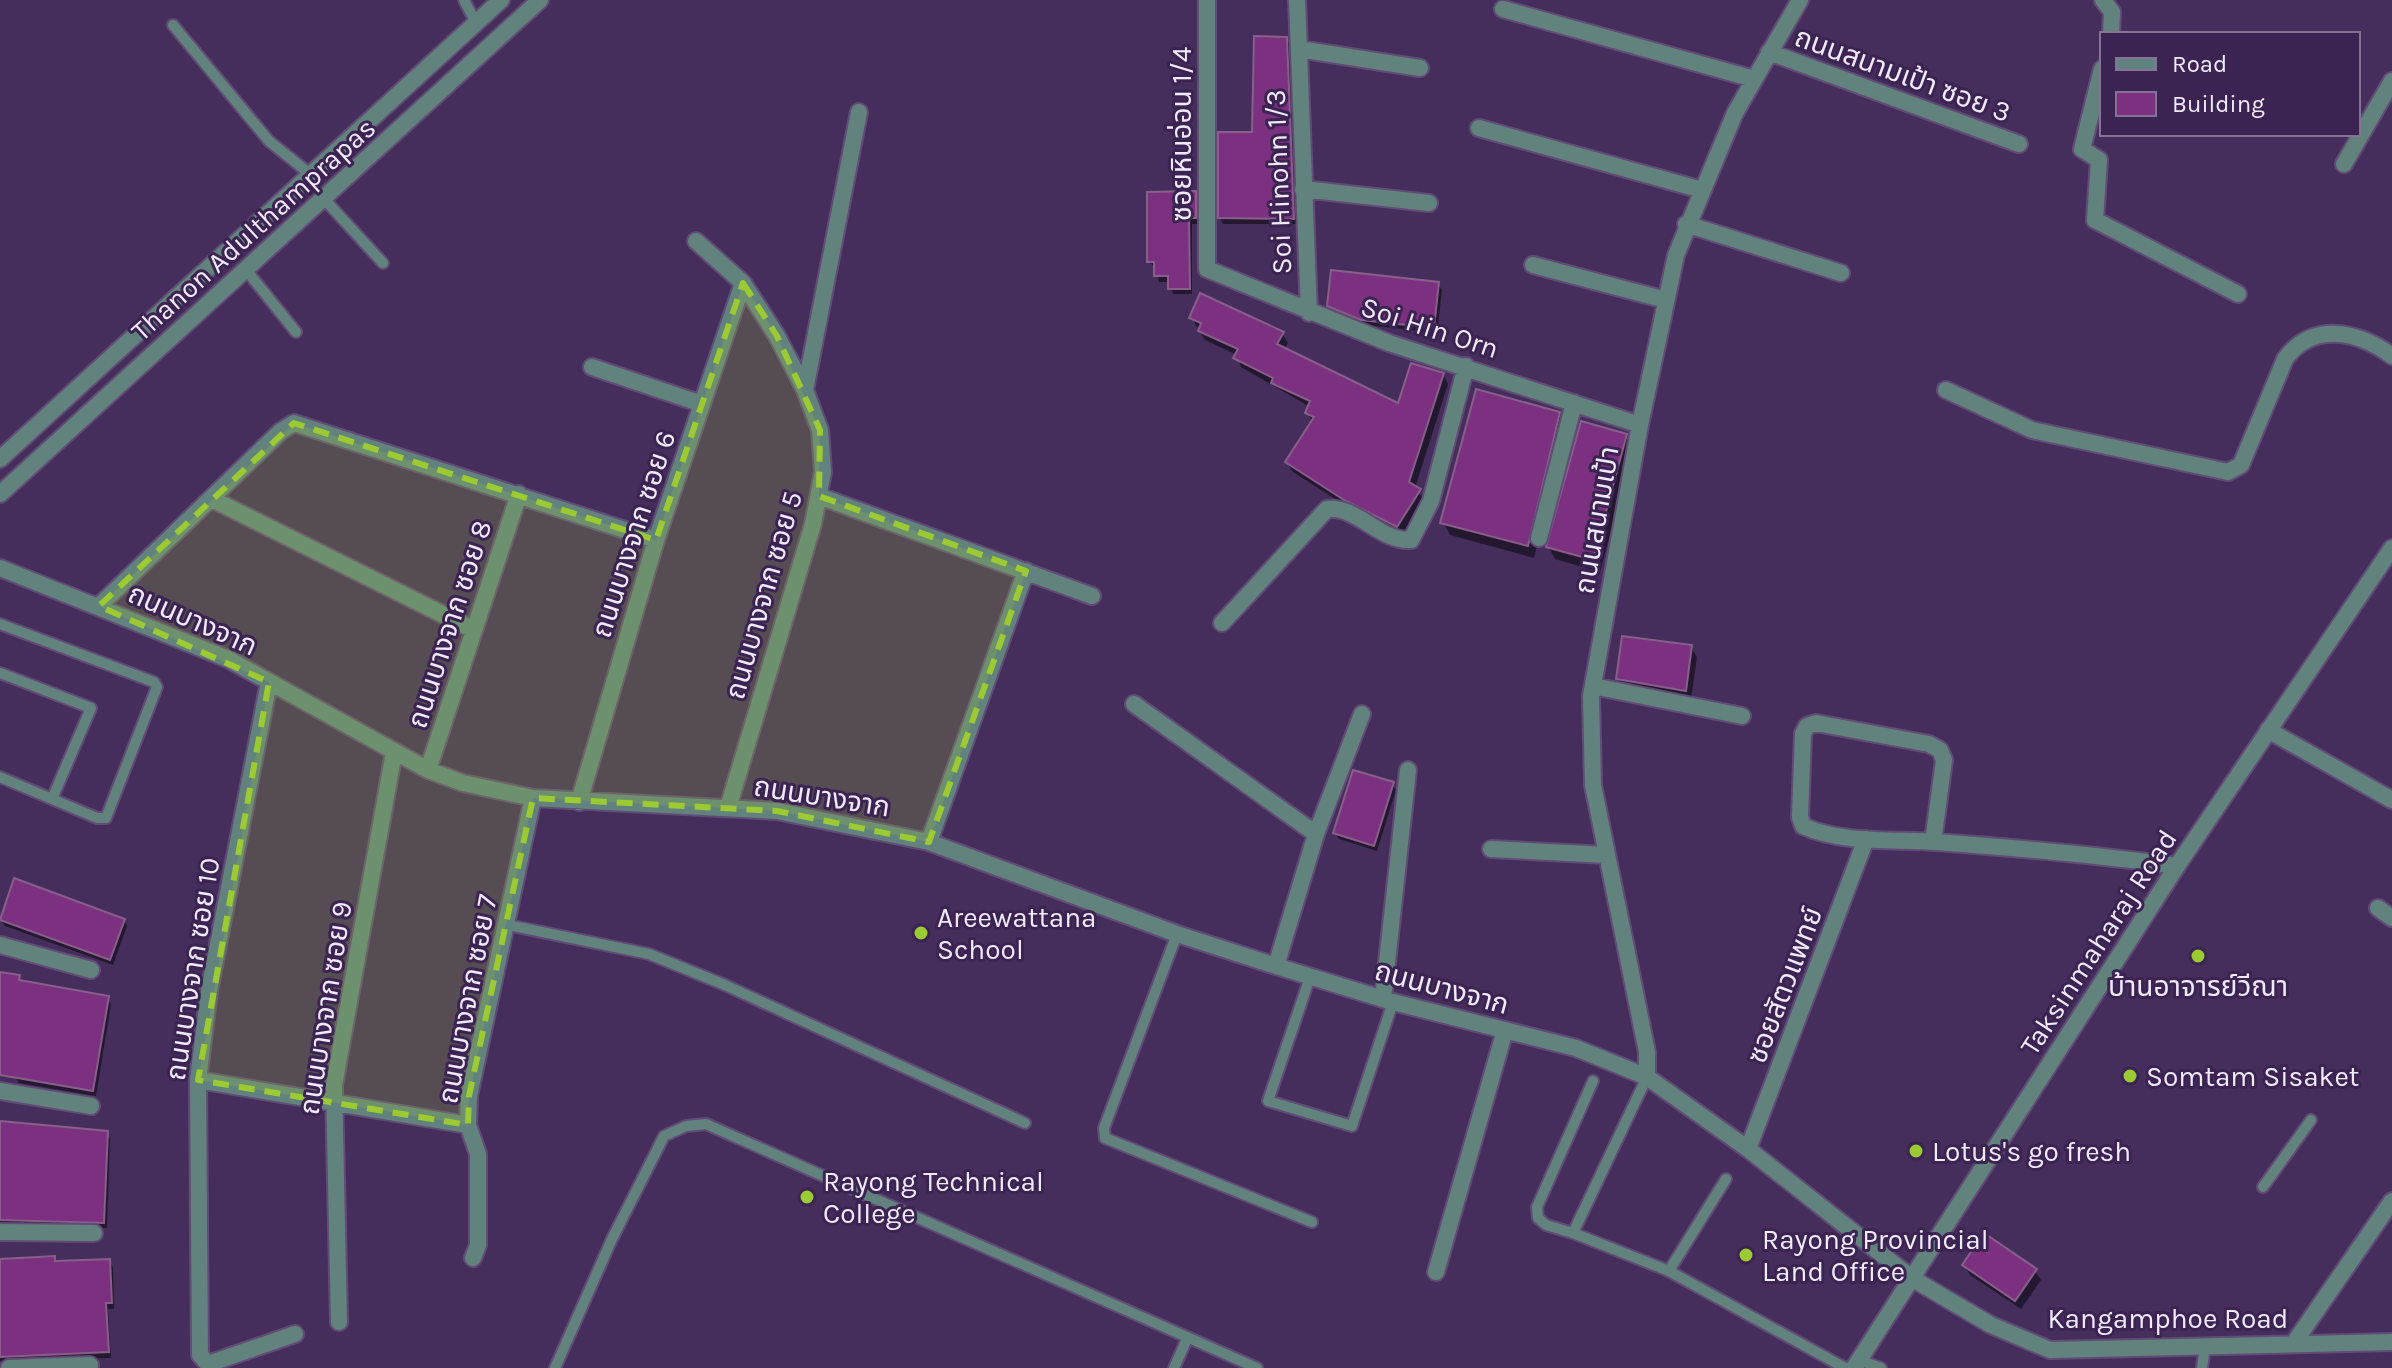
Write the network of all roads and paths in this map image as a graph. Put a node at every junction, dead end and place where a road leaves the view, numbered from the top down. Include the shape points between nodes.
1 (464, 0) edge
2 (501, 0) edge
3 (540, 0) edge
4 (1207, 0) edge
5 (1297, 0) edge
6 (1800, 0) edge
7 (2103, 0) edge
8 (1503, 9) dead end
9 (476, 23) junction
10 (173, 25) dead end
11 (2116, 31) edge
12 (1299, 49) junction
13 (1769, 52) junction
14 (1420, 68) dead end
15 (2100, 77) edge
16 (1754, 79) junction
17 (2392, 81) edge
18 (859, 112) dead end
19 (1479, 128) dead end
20 (2019, 144) dead end
21 (2344, 164) dead end
22 (310, 174) junction
23 (1303, 189) junction
24 (1702, 190) junction
25 (325, 200) junction
26 (1429, 203) dead end
27 (1686, 224) junction
28 (696, 241) dead end
29 (383, 263) dead end
30 (1533, 265) dead end
31 (1207, 269) joint
32 (247, 271) junction
33 (1841, 273) dead end
34 (743, 283) junction
35 (2238, 294) dead end
36 (1666, 300) junction
37 (1309, 313) junction
38 (296, 332) dead end
39 (2392, 356) edge
40 (1466, 366) junction
41 (592, 367) dead end
42 (805, 390) junction
43 (1946, 390) dead end
44 (1574, 403) junction
45 (702, 404) junction
46 (1640, 425) junction
47 (0, 459) edge
48 (0, 494) edge
49 (519, 494) junction
50 (819, 496) junction
51 (212, 499) junction
52 (1539, 538) dead end
53 (656, 540) junction
54 (2392, 548) edge
55 (0, 568) edge
56 (1026, 571) junction
57 (1092, 596) dead end
58 (99, 606) junction
59 (1222, 623) dead end
60 (0, 624) edge
61 (474, 630) junction
62 (0, 673) edge
63 (269, 682) junction
64 (1593, 686) junction
65 (1134, 704) dead end
66 (1362, 714) dead end
67 (1742, 716) dead end
68 (2268, 730) junction
69 (394, 752) junction
70 (428, 770) junction
71 (1408, 770) dead end
72 (0, 777) edge
73 (533, 798) junction
74 (52, 799) junction
75 (2392, 800) edge
76 (579, 802) junction
77 (728, 808) junction
78 (1316, 834) junction
79 (1866, 839) junction
80 (929, 842) junction
81 (1933, 842) junction
82 (1491, 849) dead end
83 (1607, 855) junction
84 (2177, 866) junction
85 (2378, 908) dead end
86 (2392, 918) edge
87 (508, 925) junction
88 (1177, 934) junction
89 (0, 945) edge
90 (1276, 966) junction
91 (91, 970) dead end
92 (1310, 977) junction
93 (1388, 1001) junction
94 (1505, 1030) junction
95 (1647, 1077) junction
96 (198, 1080) junction
97 (1593, 1081) dead end
98 (0, 1091) edge
99 (333, 1101) junction
100 (91, 1106) dead end
101 (2311, 1120) dead end
102 (1025, 1123) dead end
103 (468, 1125) junction
104 (1748, 1149) junction
105 (1726, 1179) dead end
106 (2263, 1187) dead end
107 (2392, 1201) edge
108 (1312, 1222) dead end
109 (0, 1232) edge
110 (94, 1233) dead end
111 (1573, 1233) junction
112 (473, 1258) dead end
113 (1669, 1271) junction
114 (1436, 1272) dead end
115 (1913, 1279) junction
116 (339, 1322) dead end
117 (295, 1334) dead end
118 (1187, 1339) junction
119 (2392, 1342) edge
120 (2294, 1343) junction
121 (2205, 1346) junction
122 (90, 1365) dead end
123 (1853, 1365) edge
124 (9, 1368) edge
125 (555, 1368) edge
126 (1174, 1368) edge
127 (1257, 1368) edge
128 (1881, 1368) edge
129 (2202, 1368) edge

1 - 9 lane
2 - 9 street, Thanon Adulthamprapas
3 - 25 street, Thanon Adulthamprapas
4 - 31 street, ซอยหินอ่อน 1/4
5 - 12 street, Soi Hinohn 1/3
6 - 13 street, ถนนสนามเป้า
7 - 11 street
8 - 16 street
9 - 22 street, Thanon Adulthamprapas
10 - 22 lane via 269,141
12 - 14 street
12 - 23 street, Soi Hinohn 1/3
13 - 16 street, ถนนสนามเป้า
13 - 20 street, ถนนสนามเป้า ซอย 3
15 - 35 street via 2082,149 2099,160 2095,220
16 - 24 street, ถนนสนามเป้า
17 - 21 street
18 - 42 street
19 - 24 street
22 - 47 street, Thanon Adulthamprapas
23 - 26 street
23 - 37 street, Soi Hinohn 1/3
24 - 27 street, ถนนสนามเป้า
25 - 29 lane
25 - 32 street, Thanon Adulthamprapas
27 - 33 street
27 - 36 street, ถนนสนามเป้า
28 - 34 street, ถนนบางจาก ซอย 5
30 - 36 street
31 - 37 street, Soi Hin Orn
32 - 38 lane
32 - 48 street, Thanon Adulthamprapas
34 - 42 street, ถนนบางจาก ซอย 5
34 - 45 street, ถนนบางจาก ซอย 6
36 - 46 street, ถนนสนามเป้า
37 - 40 street, Soi Hin Orn
39 - 43 street via 2359,336 2337,332 2295,345 2241,465 2228,472 2032,430
40 - 44 street, Soi Hin Orn
40 - 59 street via 1431,501 1411,540 1397,541 1339,508 1327,509
41 - 45 street
42 - 50 street, ถนนบางจาก ซอย 5 via 820,430
44 - 46 street, Soi Hin Orn
44 - 52 street
45 - 53 street, ถนนบางจาก ซอย 6
46 - 64 street, ถนนสนามเป้า
49 - 51 street via 294,423
49 - 53 street
49 - 61 street, ถนนบางจาก ซอย 8
50 - 56 street
50 - 77 street, ถนนบางจาก ซอย 5
51 - 58 street
51 - 61 street
53 - 76 street, ถนนบางจาก ซอย 6
54 - 68 street, Taksinmaharaj Road
55 - 58 street, ถนนบางจาก
56 - 57 street
56 - 80 street
58 - 63 street, ถนนบางจาก via 195,644
60 - 74 lane via 157,687 106,818
61 - 70 street, ถนนบางจาก ซอย 8
62 - 74 lane via 91,708
63 - 69 street, ถนนบางจาก
63 - 96 street, ถนนบางจาก ซอย 10 via 209,991
64 - 67 street
64 - 83 street, ถนนสนามเป้า via 1593,785
65 - 78 street
66 - 78 street
68 - 75 street
68 - 84 street, Taksinmaharaj Road
69 - 70 street, ถนนบางจาก
69 - 99 street, ถนนบางจาก ซอย 9
70 - 73 street, ถนนบางจาก
71 - 93 street
72 - 74 lane
73 - 76 street, ถนนบางจาก
73 - 87 street, ถนนบางจาก ซอย 7
76 - 77 street, ถนนบางจาก
77 - 80 street, ถนนบางจาก via 830,819
78 - 90 street
79 - 81 street
79 - 81 street via 1803,826 1807,726 1816,723 1940,750 1944,760
79 - 104 street, ซอยสัตวแพทย์
80 - 88 street, ถนนบางจาก
81 - 84 street
82 - 83 street
83 - 95 street, ถนนสนามเป้า via 1647,1052
84 - 115 street, Taksinmaharaj Road
85 - 86 street
87 - 102 lane via 649,954
87 - 103 street, ถนนบางจาก ซอย 7 via 469,1096
88 - 90 street, ถนนบางจาก
88 - 108 lane via 1104,1128 1105,1138
89 - 91 street
90 - 92 street, ถนนบางจาก
92 - 93 street, ถนนบางจาก
92 - 93 lane via 1268,1101 1352,1126
93 - 94 street, ถนนบางจาก
94 - 95 street, ถนนบางจาก via 1576,1048
94 - 114 street
95 - 104 street, ถนนบางจาก
95 - 111 lane
96 - 99 street
96 - 117 street, ถนนบางจาก ซอย 10 via 202,1360 208,1364
97 - 111 lane via 1537,1207 1538,1218 1546,1225
98 - 100 street
99 - 103 street
99 - 116 street, ถนนบางจาก ซอย 9
101 - 106 lane
103 - 112 street, ถนนบางจาก ซอย 7 via 478,1154 478,1245
104 - 115 street, Kangamphoe Road
105 - 113 lane
107 - 120 street
109 - 110 street
111 - 113 lane
113 - 123 lane
115 - 121 street, Kangamphoe Road via 1991,1325 2050,1350
115 - 123 street, Taksinmaharaj Road
118 - 125 lane via 706,1124 664,1136
118 - 126 lane
118 - 127 lane
119 - 120 street, Kangamphoe Road
120 - 121 street, Kangamphoe Road
121 - 129 lane
122 - 124 street
123 - 128 lane

